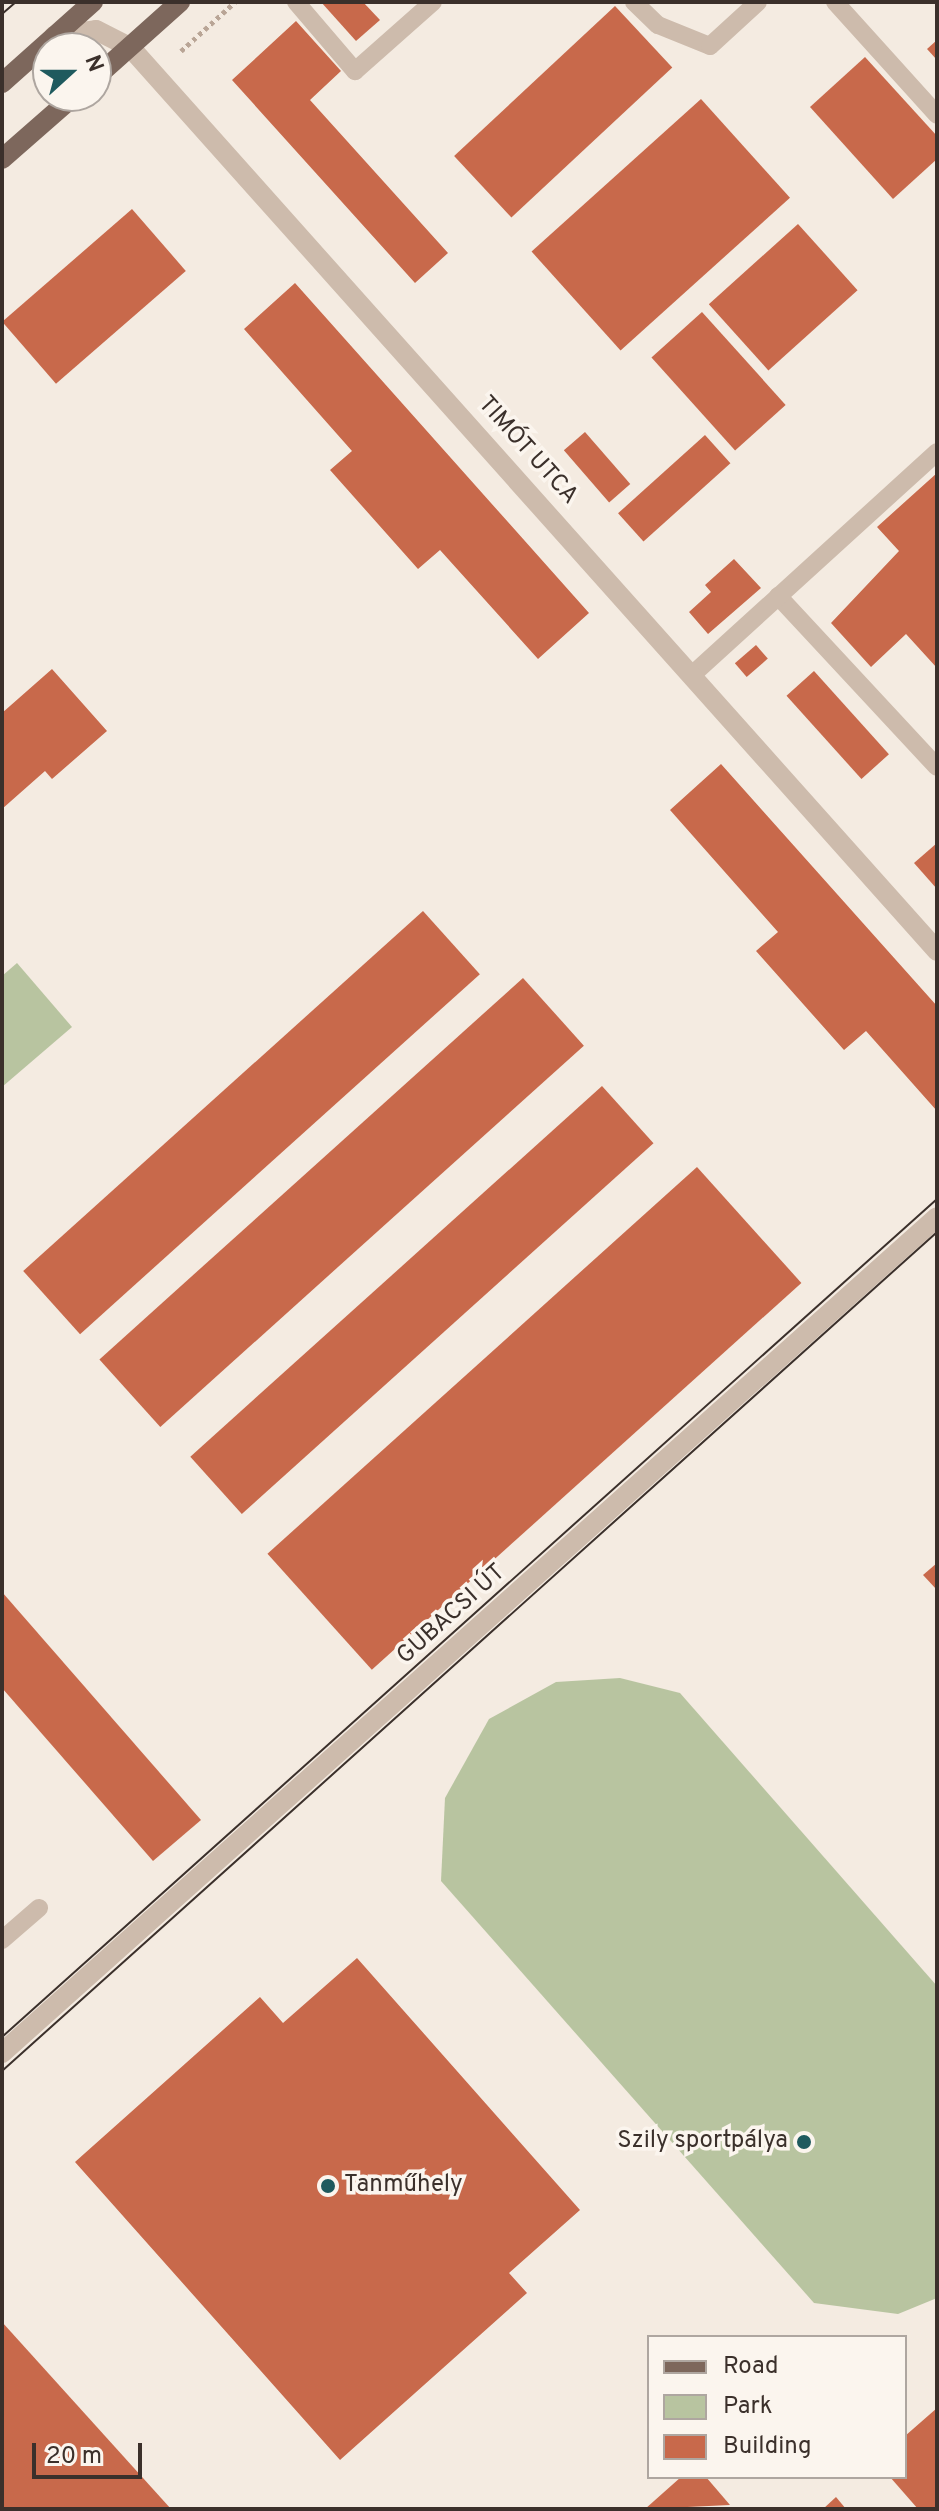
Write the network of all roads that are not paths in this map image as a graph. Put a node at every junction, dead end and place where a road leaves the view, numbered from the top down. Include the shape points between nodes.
1 (93, 2) edge
2 (180, 2) edge
3 (296, 2) edge
4 (433, 2) edge
5 (634, 2) edge
6 (758, 2) edge
7 (835, 2) edge
8 (59, 32) edge
9 (112, 38) edge
10 (130, 47) junction
11 (32, 56) edge
12 (112, 63) edge
13 (2, 83) edge
14 (56, 112) edge
15 (937, 115) edge
16 (2, 159) edge
17 (937, 452) edge
18 (778, 596) junction
19 (692, 675) junction
20 (937, 767) edge
21 (937, 951) edge
22 (937, 1217) edge
23 (39, 1908) dead end
24 (2, 1940) edge
25 (2, 2053) edge

1 - 8 main road
2 - 10 main road
3 - 4 lane via 355,71
5 - 6 lane via 658,25 710,46
7 - 15 lane
9 - 10 street, TIMÓT UTCA
10 - 12 main road
10 - 19 street, TIMÓT UTCA
11 - 13 main road
14 - 16 main road
17 - 18 lane
18 - 19 lane
18 - 20 lane
19 - 21 street, TIMÓT UTCA
22 - 25 street, GUBACSI ÚT
23 - 24 lane

